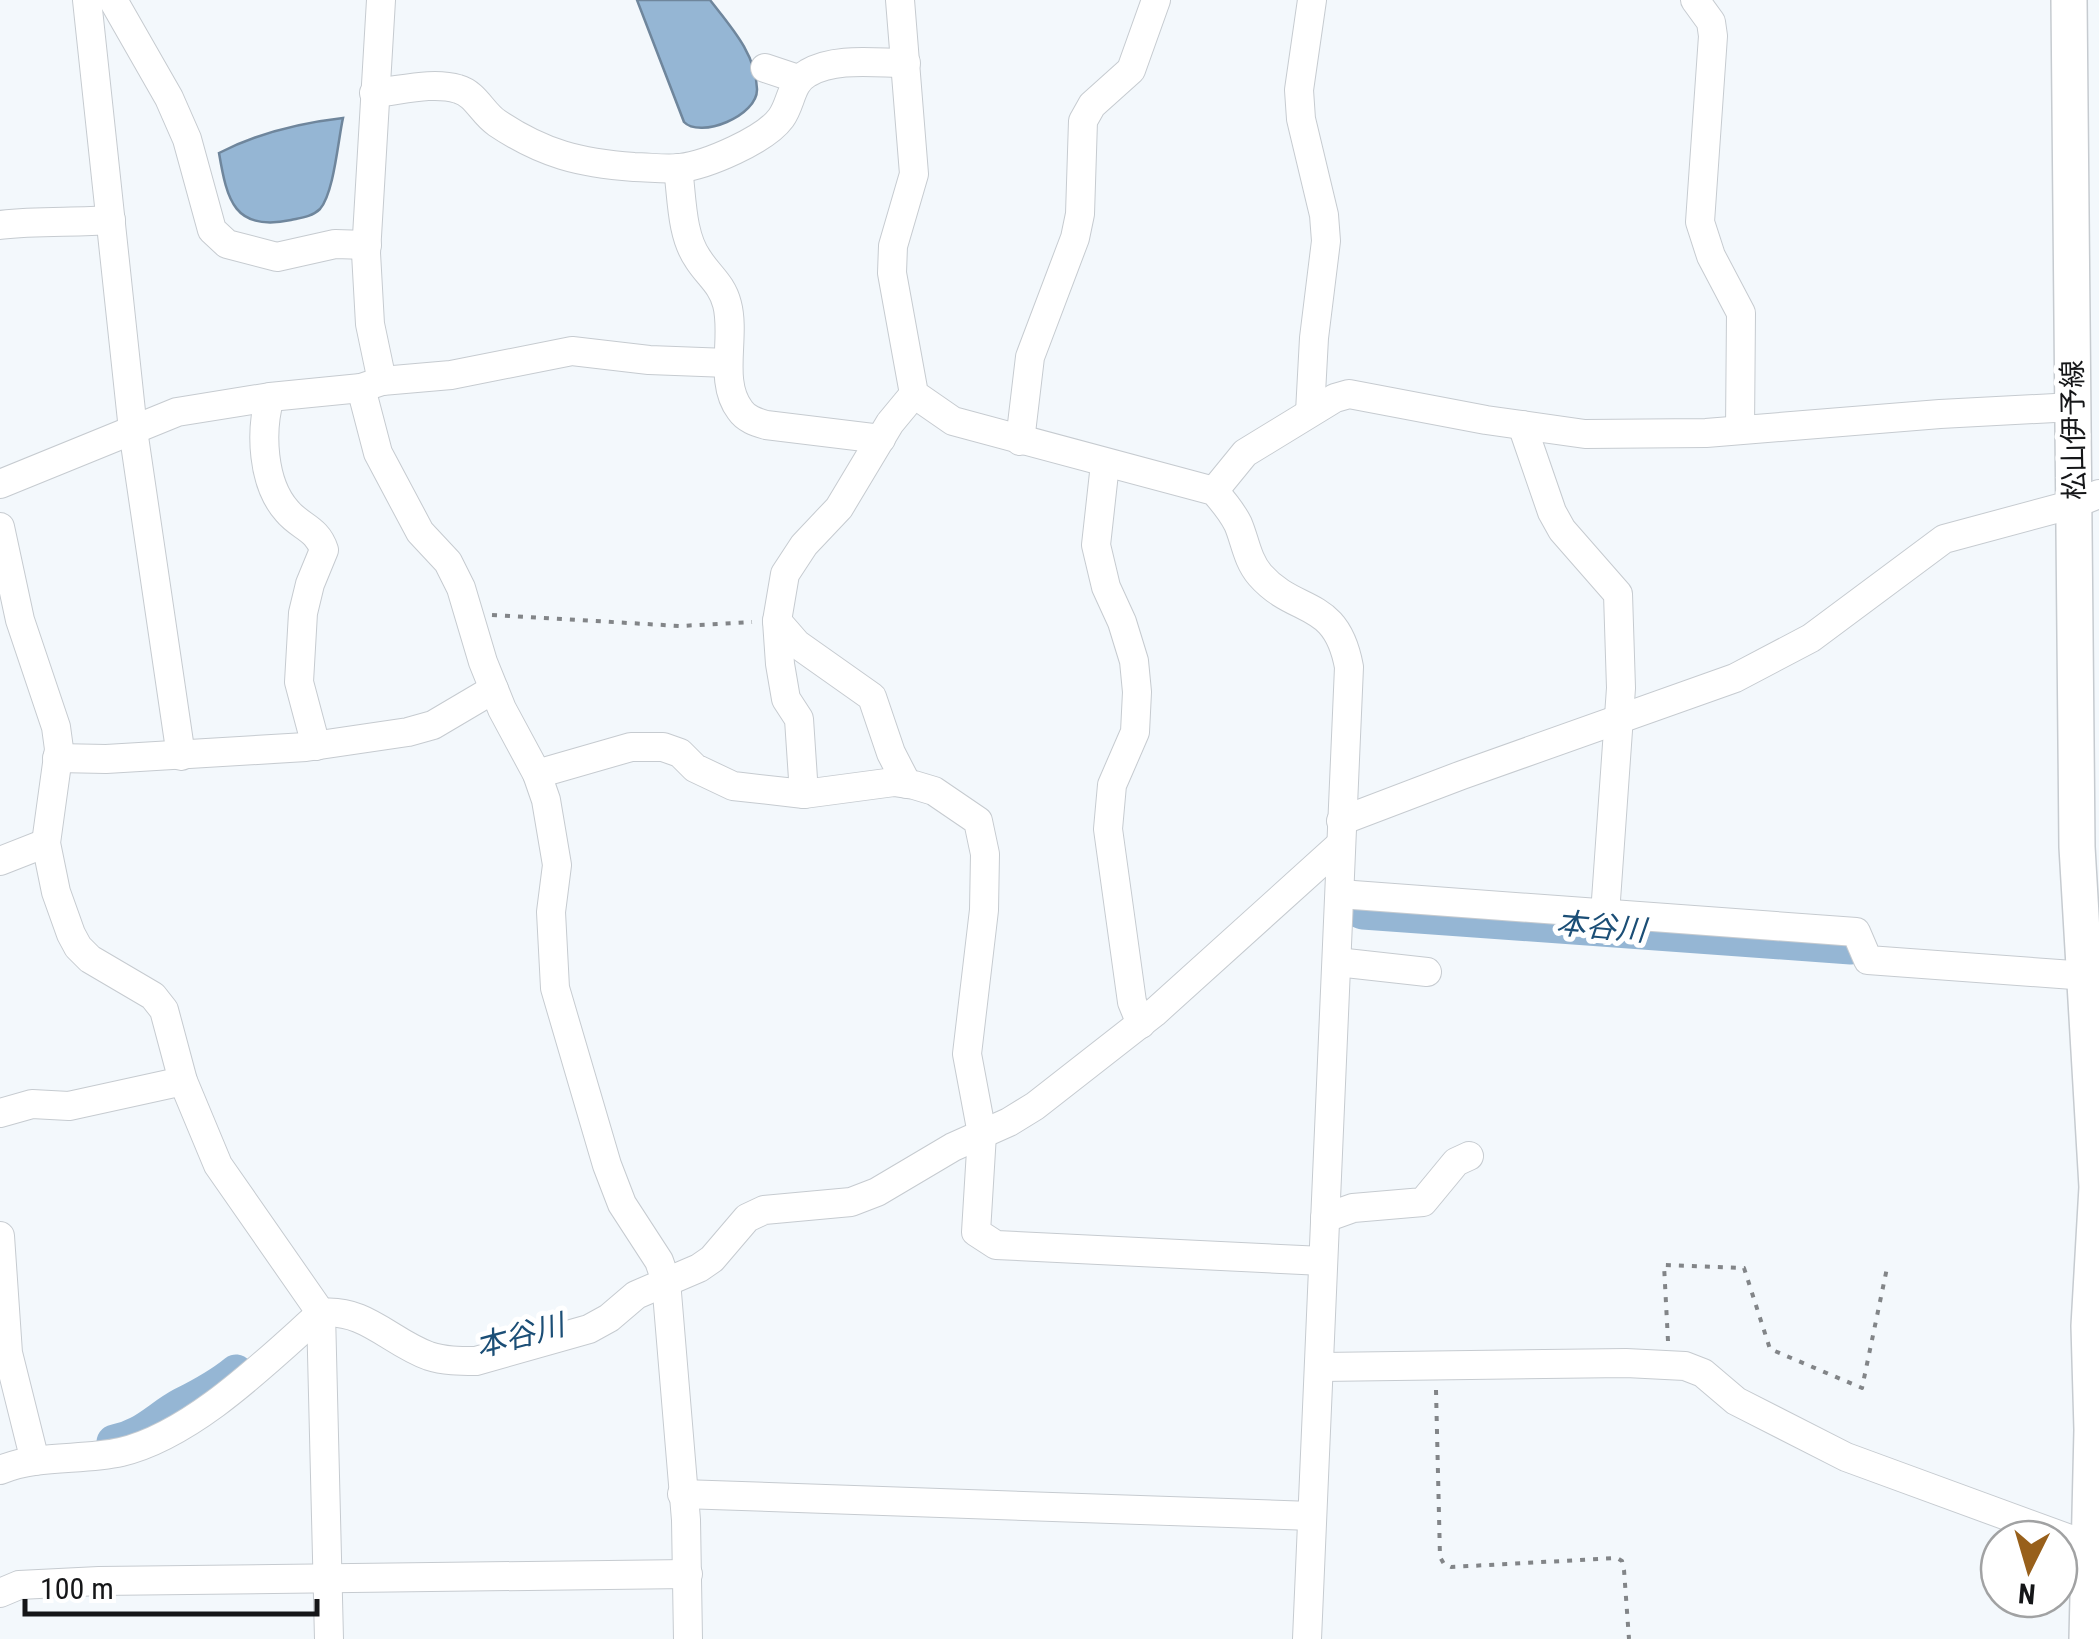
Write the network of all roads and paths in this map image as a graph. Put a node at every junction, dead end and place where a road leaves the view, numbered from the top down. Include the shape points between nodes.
1 (87, 0) edge
2 (113, 0) edge
3 (381, 0) edge
4 (900, 0) edge
5 (1156, 0) edge
6 (1312, 0) edge
7 (1695, 0) edge
8 (2069, 0) edge
9 (906, 63) junction
10 (765, 68) dead end
11 (798, 79) junction
12 (374, 94) junction
13 (678, 168) junction
14 (111, 220) junction
15 (0, 225) edge
16 (367, 245) junction
17 (728, 364) junction
18 (371, 385) junction
19 (914, 394) junction
20 (270, 396) junction
21 (2073, 407) junction
22 (1310, 412) junction
23 (1522, 425) junction
24 (133, 430) junction
25 (1740, 430) junction
26 (881, 438) junction
27 (1020, 441) junction
28 (1104, 464) junction
29 (0, 484) edge
30 (1214, 491) junction
31 (2086, 499) edge
32 (0, 527) edge
33 (468, 614) junction
34 (777, 621) junction
35 (494, 689) junction
36 (1618, 720) junction
37 (316, 746) junction
38 (182, 756) junction
39 (57, 758) junction
40 (537, 774) junction
41 (907, 784) junction
42 (804, 794) junction
43 (1340, 833) junction
44 (46, 842) junction
45 (0, 861) edge
46 (1340, 894) junction
47 (1605, 914) junction
48 (1337, 962) junction
49 (1427, 972) dead end
50 (2091, 988) edge
51 (1141, 1024) junction
52 (183, 1080) junction
53 (0, 1113) edge
54 (982, 1134) junction
55 (1469, 1156) dead end
56 (2098, 1187) edge
57 (1325, 1218) junction
58 (0, 1236) edge
59 (1323, 1261) junction
60 (1887, 1268) dead end
61 (666, 1282) junction
62 (321, 1313) junction
63 (1670, 1365) junction
64 (1321, 1366) junction
65 (1436, 1366) junction
66 (35, 1461) junction
67 (0, 1470) edge
68 (682, 1494) junction
69 (1312, 1516) junction
70 (2090, 1546) junction
71 (688, 1574) junction
72 (328, 1579) junction
73 (0, 1593) edge
74 (328, 1639) edge
75 (688, 1639) edge
76 (1307, 1639) edge
77 (1629, 1639) edge
78 (2087, 1639) edge

1 - 14 street
2 - 16 street via 187,139 212,230 227,244 278,257 335,244
3 - 12 street
4 - 9 street
5 - 27 street via 1131,70 1084,120 1080,214 1030,356
6 - 22 street via 1299,90 1326,241
7 - 25 street via 1713,36 1700,222 1741,313
8 - 21 main road, 松山伊予線
9 - 11 street via 829,65
9 - 19 street via 914,174 892,273
10 - 11 street
11 - 13 street via 771,129
12 - 13 street via 456,88 492,120 550,152 594,164
12 - 16 street
13 - 17 street via 689,240 726,301 732,330
14 - 15 street
14 - 24 street
16 - 18 street
17 - 18 street via 572,351
17 - 26 street via 738,409 750,420
18 - 20 street
18 - 33 street via 378,453 420,532 448,562
19 - 26 street
19 - 27 street via 953,422
20 - 24 street via 206,405
20 - 37 street via 264,433 272,487 324,550 303,613 299,682
21 - 25 street
21 - 31 main road, 松山伊予線
22 - 23 street via 1349,394
22 - 30 street via 1245,453
23 - 25 street via 1585,434
23 - 36 street via 1562,530 1618,594
24 - 29 street
24 - 38 street
26 - 34 street via 839,508 792,559
27 - 28 street
28 - 30 street
28 - 51 street via 1096,545 1134,660 1138,712 1112,785 1108,829 1132,1002
30 - 43 street via 1260,575 1319,611 1344,642 1349,667
31 - 36 street via 1944,539 1772,661
31 - 50 main road, 松山伊予線 via 2077,847
32 - 39 street via 20,620 56,727
33 - 34 path via 680,626
33 - 35 street
34 - 41 street via 797,644 872,698
34 - 42 street via 782,684 799,720
35 - 37 street via 433,725
35 - 40 street
36 - 43 street
36 - 47 street
37 - 38 street
38 - 39 street
39 - 44 street
40 - 42 street via 631,746 663,747 733,786
40 - 61 street via 556,842 550,912 555,988 607,1165
41 - 42 street
41 - 54 street via 964,809 978,820 983,836 984,910 967,1054
43 - 46 street
43 - 51 street
44 - 45 street
44 - 52 street via 56,892 78,947 153,996 164,1010
46 - 47 street
46 - 48 street
47 - 50 street via 1856,932 1868,960
48 - 49 street
48 - 57 street
50 - 56 main road, 松山伊予線
51 - 54 street via 1035,1106
52 - 53 street via 69,1106 32,1104
52 - 62 street via 218,1165
54 - 59 street via 976,1232 996,1245
54 - 61 street via 851,1202 764,1210 746,1218 712,1259
55 - 57 street via 1423,1202 1352,1208
56 - 70 main road, 松山伊予線 via 2089,1326
57 - 59 street
58 - 66 street via 8,1353
59 - 64 street
60 - 63 path via 1862,1388 1770,1350 1744,1268 1664,1265
61 - 62 street via 589,1329 476,1360 426,1355 354,1314
61 - 68 street
62 - 66 street via 209,1408 165,1434 116,1453
62 - 72 street
63 - 65 street
63 - 70 street via 1703,1372 1736,1401 1846,1457
64 - 65 street
64 - 69 street
65 - 77 path via 1444,1564 1617,1558 1624,1570
66 - 67 street
68 - 69 street
68 - 71 street
69 - 76 street
70 - 78 main road, 松山伊予線
71 - 72 street
71 - 75 street
72 - 73 street via 99,1581 19,1585
72 - 74 street

